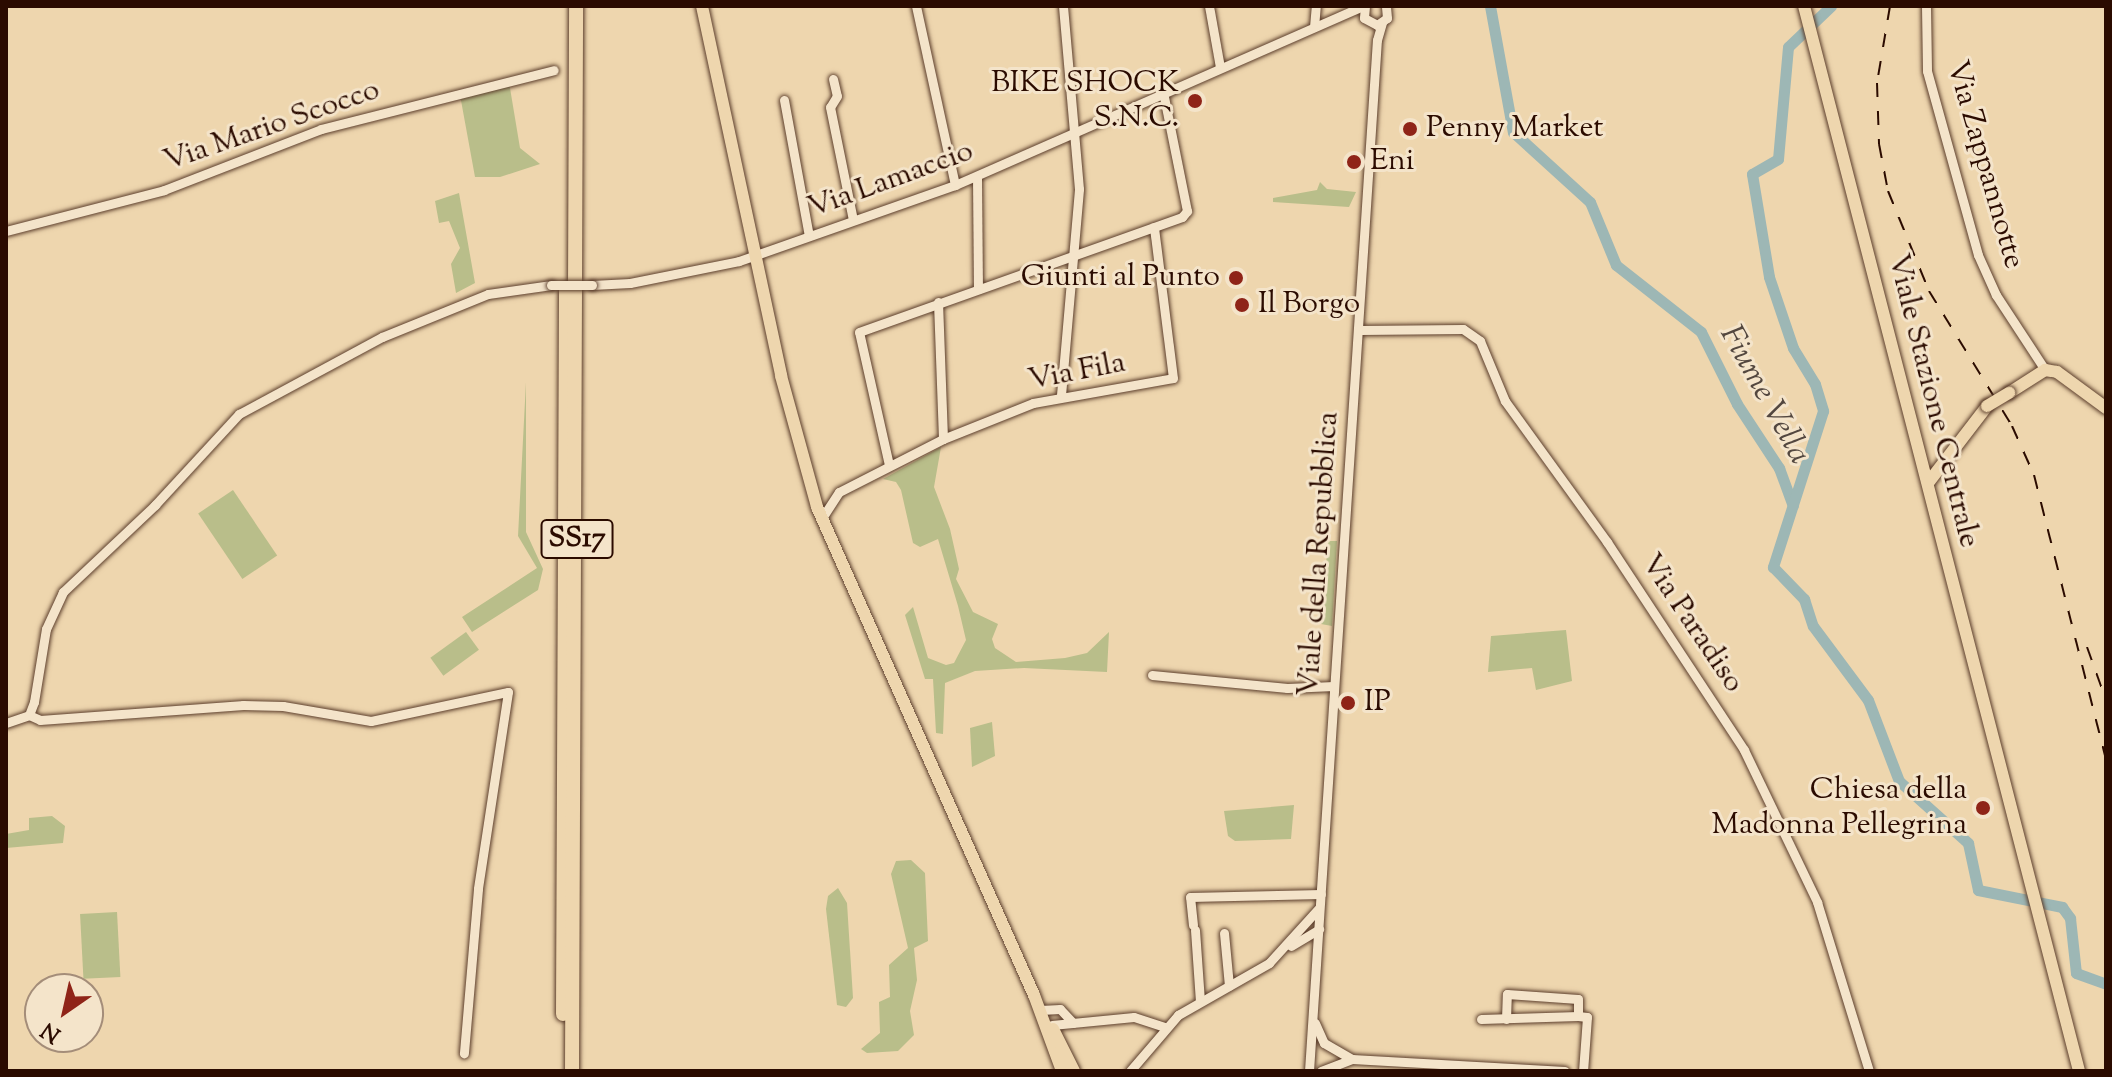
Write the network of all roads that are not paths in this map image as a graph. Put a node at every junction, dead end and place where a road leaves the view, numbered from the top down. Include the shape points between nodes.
1 (567, 6) edge
2 (576, 6) edge
3 (916, 6) edge
4 (1063, 6) edge
5 (1209, 6) edge
6 (1316, 6) edge
7 (1364, 6) edge
8 (1386, 6) edge
9 (1926, 6) edge
10 (705, 7) edge
11 (1806, 11) edge
12 (1349, 14) junction
13 (1367, 21) junction
14 (1382, 23) junction
15 (1314, 27) junction
16 (1377, 40) junction
17 (1220, 67) junction
18 (554, 70) dead end
19 (833, 79) dead end
20 (1163, 92) junction
21 (784, 100) dead end
22 (1077, 129) junction
23 (977, 177) junction
24 (955, 185) junction
25 (853, 220) junction
26 (1154, 227) junction
27 (6, 231) edge
28 (751, 233) junction
29 (809, 236) junction
30 (1076, 254) junction
31 (756, 255) junction
32 (739, 261) junction
33 (761, 278) junction
34 (978, 289) junction
35 (938, 302) junction
36 (1360, 330) junction
37 (2045, 370) junction
38 (1061, 395) junction
39 (2106, 408) edge
40 (943, 439) junction
41 (889, 465) junction
42 (1928, 483) junction
43 (822, 518) junction
44 (1152, 675) dead end
45 (1334, 686) junction
46 (29, 715) junction
47 (6, 723) edge
48 (1321, 894) junction
49 (1320, 906) junction
50 (1319, 929) junction
51 (1224, 933) dead end
52 (1301, 937) junction
53 (1317, 956) junction
54 (1229, 986) junction
55 (1200, 1001) junction
56 (1041, 1009) junction
57 (1313, 1012) junction
58 (1578, 1016) junction
59 (1481, 1019) dead end
60 (1506, 1019) junction
61 (1073, 1023) junction
62 (1052, 1025) junction
63 (1165, 1027) junction
64 (1335, 1052) junction
65 (464, 1053) dead end
66 (1310, 1056) junction
67 (1352, 1059) junction
68 (1332, 1064) junction
69 (1132, 1068) edge
70 (563, 1071) edge
71 (572, 1071) edge
72 (1062, 1071) edge
73 (1075, 1071) edge
74 (1309, 1071) edge
75 (1321, 1071) edge
76 (1565, 1071) edge
77 (1583, 1071) edge
78 (1869, 1071) edge
79 (2079, 1071) edge

1 - 70 highway, SS17
2 - 71 highway, SS17
3 - 24 street
4 - 22 street
5 - 17 street
6 - 15 street
7 - 12 street, Via Lamaccio
7 - 13 street
8 - 14 street, Viale della Repubblica
9 - 37 street, Via Zappannotte via 1927,71 1978,255 1996,295
10 - 28 main road
11 - 42 main road, Viale Stazione Centrale
12 - 13 street
12 - 15 street, Via Lamaccio
13 - 14 street
13 - 16 street, Viale della Repubblica
14 - 16 street, Viale della Repubblica
15 - 17 street, Via Lamaccio
16 - 36 street, Viale della Repubblica
17 - 20 street, Via Lamaccio
18 - 27 street, Via Mario Scocco via 321,129 164,190
19 - 25 street via 837,96 830,107
20 - 22 street, Via Lamaccio
20 - 26 street via 1187,211
21 - 29 street
22 - 23 street, Via Lamaccio
22 - 30 street
23 - 24 street, Via Lamaccio
23 - 34 street
24 - 25 street, Via Lamaccio
25 - 29 street, Via Lamaccio
26 - 30 street
26 - 38 street, Via Fila via 1173,378
28 - 31 main road
28 - 32 street
29 - 31 street, Via Lamaccio
30 - 34 street
30 - 38 street
31 - 32 street, Via Lamaccio
31 - 33 main road
32 - 33 street
32 - 46 street, Via Lamaccio, bridge via 592,285 488,294 382,337 239,414 155,505 63,592 46,629
33 - 43 main road via 801,458
34 - 35 street
35 - 40 street
35 - 41 street via 859,332
36 - 45 street, Viale della Repubblica
36 - 78 street, Via Paradiso via 1463,329 1480,341 1505,401 1607,542 1744,750 1817,902
37 - 39 main road via 2073,380
37 - 42 main road, bridge via 1987,406
38 - 40 street, Via Fila
40 - 41 street, Via Fila
41 - 43 street, Via Fila via 839,492
42 - 79 main road, Viale Stazione Centrale
43 - 56 main road
44 - 45 street via 1287,688
45 - 48 street, Viale della Repubblica
46 - 47 street
46 - 65 street via 40,720 243,705 371,721 508,692 478,889
48 - 49 street, Viale della Repubblica
48 - 55 street via 1190,897
49 - 50 street, Viale della Repubblica
49 - 52 street
50 - 52 street
50 - 53 street, Viale della Repubblica
51 - 54 street
52 - 53 street
52 - 54 street
53 - 57 street, Viale della Repubblica
54 - 55 street
55 - 63 street
56 - 61 street via 1060,1009
56 - 62 main road
56 - 72 main road
57 - 64 street via 1318,1033
57 - 66 street, Viale della Repubblica
58 - 60 street
58 - 60 street via 1578,999 1507,994
58 - 77 street via 1587,1017
59 - 60 street
61 - 62 street
61 - 63 street via 1134,1017
62 - 73 main road
63 - 69 street
64 - 66 street
64 - 67 street
66 - 68 street
66 - 74 street, Viale della Repubblica
67 - 68 street
67 - 76 street
68 - 75 street

